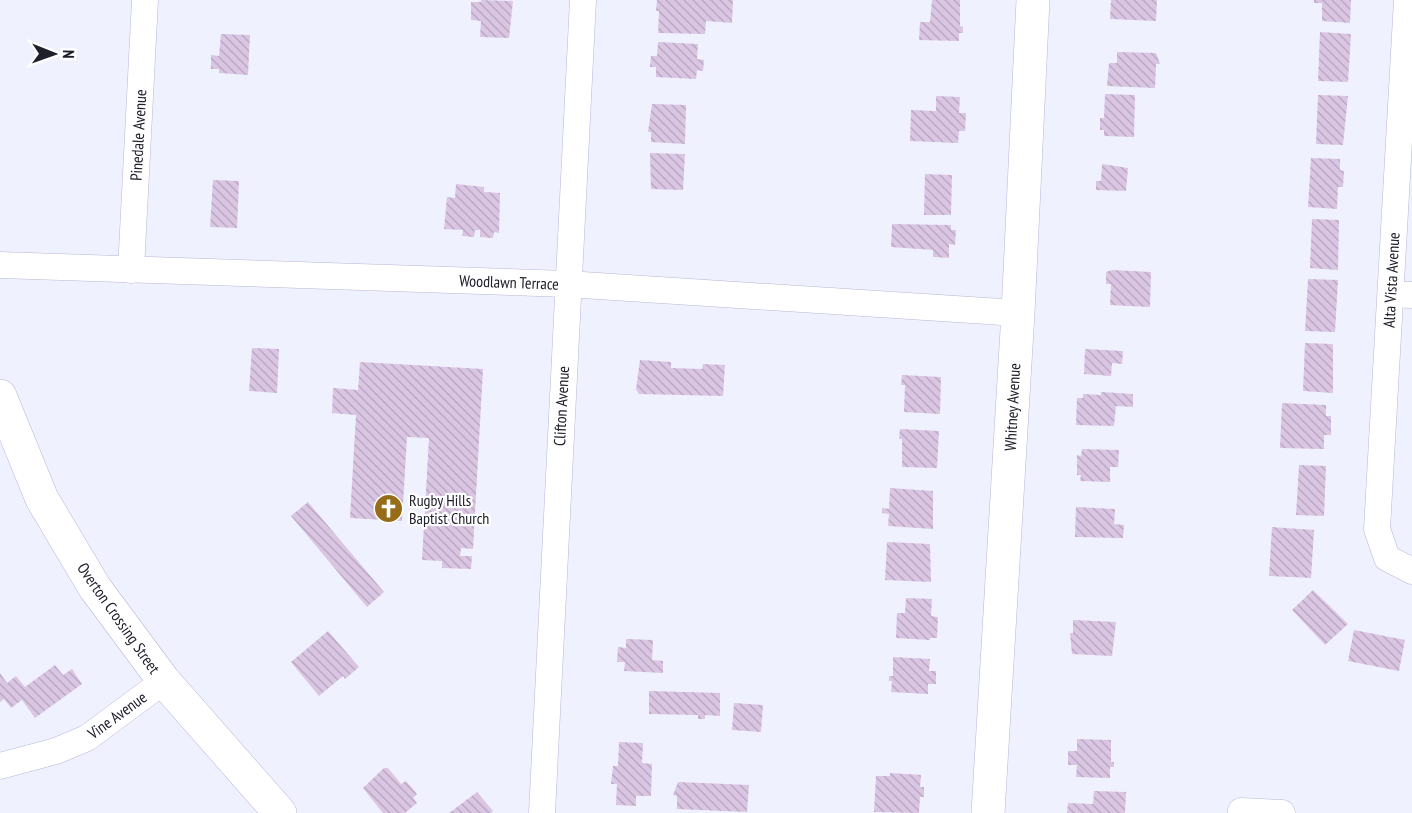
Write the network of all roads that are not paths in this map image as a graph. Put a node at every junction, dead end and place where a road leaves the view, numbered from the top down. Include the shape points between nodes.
1 (145, 0) edge
2 (583, 0) edge
3 (1033, 0) edge
4 (1408, 2) edge
5 (0, 265) edge
6 (131, 270) junction
7 (567, 284) junction
8 (1401, 295) edge
9 (1018, 313) junction
10 (0, 396) edge
11 (1412, 571) edge
12 (164, 681) junction
13 (0, 766) edge
14 (1241, 811) dead end
15 (280, 813) edge
16 (542, 813) edge
17 (988, 813) edge
18 (1282, 813) edge

1 - 6 street, Pinedale Avenue
2 - 7 street, Clifton Avenue
3 - 9 main road, Whitney Avenue
4 - 8 street, Alta Vista Avenue
5 - 6 street, Woodlawn Terrace
6 - 7 street, Woodlawn Terrace
7 - 9 street, Woodlawn Terrace
7 - 16 street, Clifton Avenue
8 - 11 street, Alta Vista Avenue via 1377,529 1386,558
9 - 17 main road, Whitney Avenue
10 - 12 main road, Overton Crossing Street via 42,499 95,588
12 - 13 street, Vine Avenue via 87,738
12 - 15 main road, Overton Crossing Street
14 - 18 street

